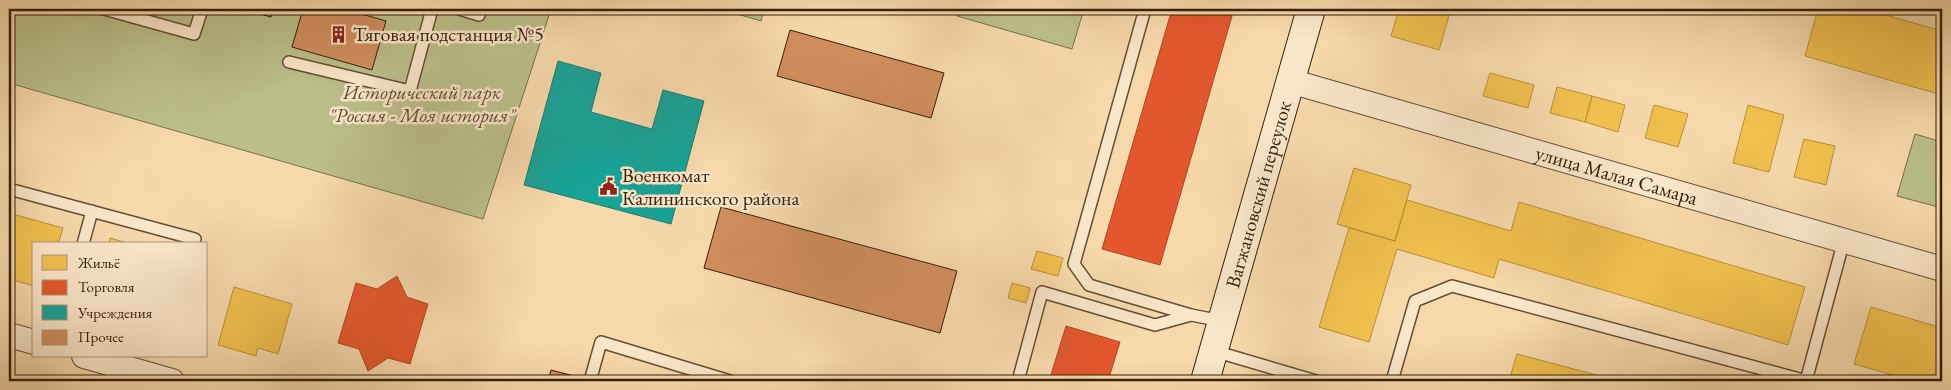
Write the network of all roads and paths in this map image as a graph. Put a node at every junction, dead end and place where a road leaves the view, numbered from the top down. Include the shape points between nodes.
1 (104, 9) edge
2 (202, 9) edge
3 (432, 9) edge
4 (459, 9) edge
5 (481, 9) edge
6 (1145, 9) edge
7 (1311, 9) edge
8 (290, 62) dead end
9 (1290, 81) junction
10 (9, 189) edge
11 (92, 211) junction
12 (195, 239) dead end
13 (1844, 240) junction
14 (84, 242) edge
15 (1942, 268) edge
16 (1191, 315) junction
17 (1222, 322) junction
18 (9, 335) edge
19 (32, 341) edge
20 (1214, 351) junction
21 (91, 358) edge
22 (172, 381) edge
23 (590, 381) edge
24 (730, 381) edge
25 (1018, 381) edge
26 (1205, 381) edge
27 (1316, 381) edge
28 (1392, 381) edge
29 (1807, 381) edge

1 - 2 lane via 194,34
3 - 8 lane via 410,91
4 - 5 lane via 479,14
6 - 16 lane via 1074,264 1089,285
7 - 9 street, Вагжановский переулок
9 - 13 street, улица Малая Самара
9 - 17 street, Вагжановский переулок
10 - 11 lane
11 - 12 lane
11 - 14 lane
13 - 15 street, улица Малая Самара
13 - 29 lane
16 - 17 lane
16 - 25 lane via 1155,325 1042,292
17 - 20 street, Вагжановский переулок
18 - 19 street
20 - 26 street, Вагжановский переулок
20 - 27 lane
21 - 22 street
23 - 24 lane via 601,342
28 - 29 lane via 1415,301 1452,286

